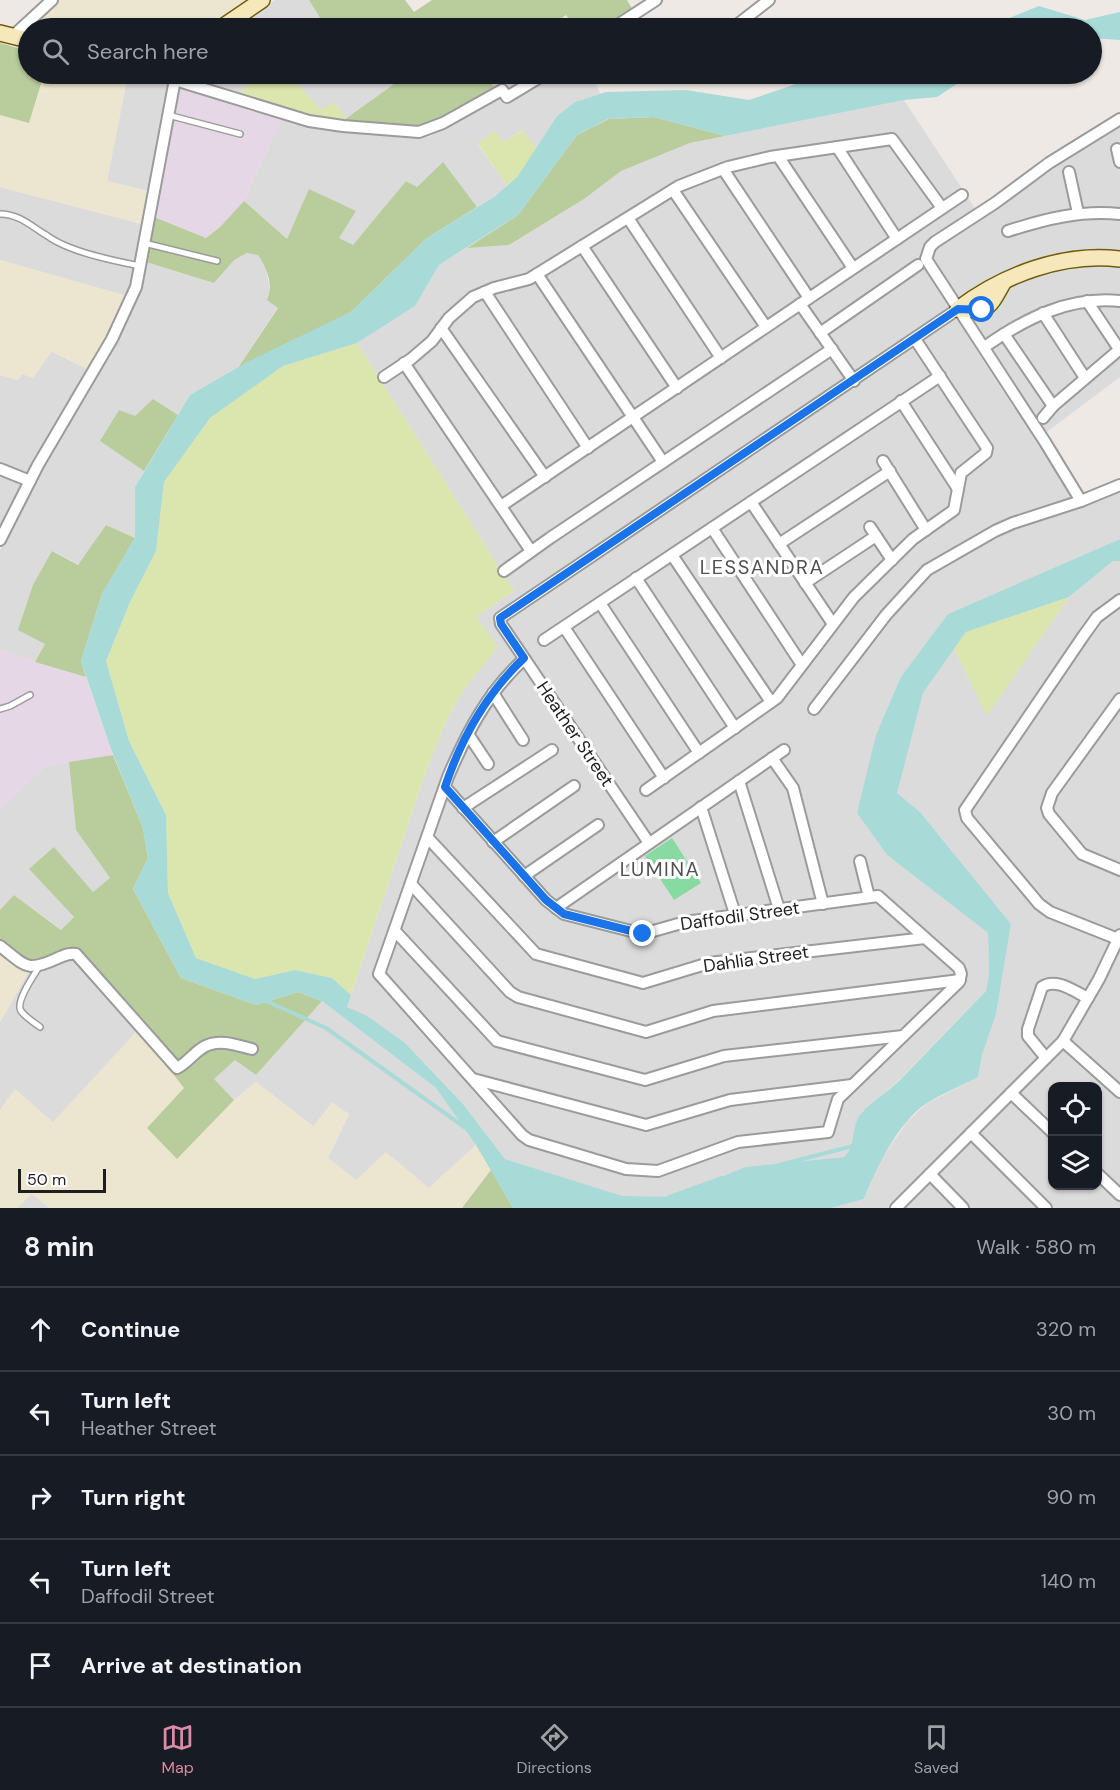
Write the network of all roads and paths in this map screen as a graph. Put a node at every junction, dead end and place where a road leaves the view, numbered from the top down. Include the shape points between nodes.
1 (52, 0) edge
2 (262, 0) edge
3 (656, 0) edge
4 (769, 0) edge
5 (33, 18) edge
6 (236, 18) edge
7 (628, 18) edge
8 (746, 18) edge
9 (175, 84) edge
10 (197, 84) edge
11 (528, 84) edge
12 (168, 115) junction
13 (1120, 119) edge
14 (240, 134) dead end
15 (837, 147) junction
16 (1117, 149) dead end
17 (778, 156) junction
18 (1120, 162) edge
19 (723, 169) junction
20 (1069, 172) dead end
21 (673, 190) junction
22 (962, 195) dead end
23 (942, 208) junction
24 (1078, 213) junction
25 (0, 214) edge
26 (1120, 214) edge
27 (628, 218) junction
28 (1008, 231) dead end
29 (897, 239) junction
30 (144, 243) junction
31 (582, 246) junction
32 (1120, 259) edge
33 (217, 261) dead end
34 (140, 266) junction
35 (918, 266) dead end
36 (853, 268) junction
37 (537, 274) junction
38 (485, 292) junction
39 (805, 301) junction
40 (1087, 301) junction
41 (1120, 301) edge
42 (958, 309) junction
43 (1043, 313) junction
44 (766, 327) junction
45 (441, 328) junction
46 (820, 333) junction
47 (1004, 334) junction
48 (915, 339) junction
49 (986, 346) dead end
50 (832, 349) junction
51 (1119, 349) edge
52 (721, 358) junction
53 (404, 363) junction
54 (940, 376) junction
55 (384, 377) dead end
56 (1085, 378) junction
57 (854, 381) junction
58 (677, 388) junction
59 (901, 401) junction
60 (1053, 406) junction
61 (633, 417) junction
62 (1043, 418) dead end
63 (588, 448) junction
64 (663, 462) junction
65 (0, 469) edge
66 (545, 477) junction
67 (30, 481) junction
68 (1120, 485) edge
69 (958, 489) junction
70 (1081, 501) junction
71 (751, 502) junction
72 (501, 506) junction
73 (712, 528) junction
74 (926, 530) junction
75 (0, 540) edge
76 (779, 544) junction
77 (531, 551) junction
78 (672, 555) junction
79 (892, 560) junction
80 (504, 571) dead end
81 (636, 578) junction
82 (805, 583) junction
83 (1120, 600) edge
84 (600, 603) junction
85 (833, 624) junction
86 (564, 627) junction
87 (544, 640) dead end
88 (524, 658) junction
89 (802, 665) junction
90 (493, 693) junction
91 (30, 695) dead end
92 (1120, 699) edge
93 (771, 702) junction
94 (0, 709) edge
95 (814, 709) dead end
96 (735, 728) junction
97 (468, 734) junction
98 (523, 740) dead end
99 (552, 750) dead end
100 (784, 750) dead end
101 (699, 753) junction
102 (772, 758) junction
103 (488, 764) dead end
104 (664, 778) junction
105 (739, 781) junction
106 (574, 786) dead end
107 (445, 787) junction
108 (646, 790) dead end
109 (701, 807) junction
110 (463, 808) junction
111 (598, 825) dead end
112 (428, 838) junction
113 (493, 842) junction
114 (649, 843) junction
115 (861, 861) dead end
116 (1120, 870) edge
117 (524, 876) junction
118 (411, 884) junction
119 (873, 897) junction
120 (823, 904) junction
121 (556, 908) junction
122 (779, 909) junction
123 (735, 914) junction
124 (395, 931) junction
125 (1119, 937) edge
126 (925, 938) junction
127 (0, 946) edge
128 (39, 967) junction
129 (960, 980) junction
130 (1088, 998) junction
131 (40, 1027) dead end
132 (903, 1036) junction
133 (1063, 1041) junction
134 (252, 1049) dead end
135 (1046, 1058) junction
136 (472, 1079) junction
137 (852, 1085) junction
138 (1120, 1092) edge
139 (1011, 1093) junction
140 (1048, 1127) edge
141 (971, 1133) junction
142 (930, 1174) junction
143 (1102, 1178) edge
144 (1120, 1195) edge
145 (896, 1208) edge
146 (963, 1208) edge
147 (1046, 1208) edge

1 - 5 street
2 - 6 street
3 - 7 street
4 - 8 street
9 - 12 street
10 - 11 street via 309,121 419,132 502,90 507,97
12 - 14 lane
12 - 30 street
13 - 42 street via 930,247 929,265
15 - 17 street
15 - 23 street via 892,139
15 - 29 street
16 - 18 street
17 - 19 street
17 - 36 street
19 - 21 street
19 - 39 street
20 - 24 street
21 - 27 street
21 - 44 street
22 - 23 street
23 - 29 street
24 - 26 street
24 - 28 street
25 - 34 lane via 28,222 72,248
27 - 31 street
27 - 52 street
29 - 36 street
30 - 33 lane
30 - 34 street
31 - 37 street
31 - 58 street
32 - 42 street via 1090,257 1036,268 981,293
34 - 67 street via 136,286 112,339
35 - 46 street
36 - 39 street
37 - 38 street
37 - 61 street
38 - 45 street via 473,297
38 - 63 street
39 - 44 street
39 - 46 street
40 - 41 street
40 - 43 street
40 - 51 street
42 - 48 street
42 - 70 street
43 - 47 street
43 - 56 street
44 - 52 street
45 - 53 street via 432,341
45 - 66 street
46 - 50 street
47 - 49 street
47 - 60 street
48 - 54 street
48 - 57 street
50 - 57 street
50 - 64 street
51 - 56 street
52 - 58 street
53 - 55 street
53 - 72 street
54 - 59 street
54 - 69 street via 987,448 961,473
56 - 60 street
57 - 88 street, Heather Street via 500,618
58 - 61 street
59 - 69 street
59 - 71 street
60 - 62 street
61 - 63 street
61 - 64 street
63 - 66 street
64 - 77 street
65 - 67 street
66 - 72 street
67 - 75 street
68 - 70 street
69 - 74 street via 954,510
70 - 95 street via 995,531 927,570 886,615
71 - 73 street
71 - 76 street
72 - 77 street
73 - 78 street
73 - 89 street
74 - 76 street via 886,466
74 - 79 street
76 - 82 street
77 - 80 street
78 - 81 street
78 - 93 street
79 - 82 street via 873,531
79 - 85 street
81 - 84 street
81 - 96 street
82 - 85 street
83 - 125 street via 1097,617 1084,634 965,810 1039,904 1050,912
84 - 86 street
84 - 101 street
85 - 89 street
86 - 87 street
86 - 104 street
88 - 90 street
88 - 114 street, Heather Street
89 - 93 street
90 - 97 street
90 - 98 street
91 - 94 lane
92 - 116 street via 1052,793 1047,808 1082,854
93 - 96 street
96 - 101 street
97 - 103 street
97 - 107 street
99 - 110 street
100 - 102 street
101 - 104 street
102 - 105 street
102 - 120 street via 793,788
104 - 108 street
105 - 109 street
105 - 122 street
106 - 113 street
107 - 110 street, Daffodil Street
107 - 112 street
109 - 114 street
109 - 123 street
110 - 113 street, Daffodil Street
111 - 117 street
112 - 118 street
112 - 126 street, Dahlia Street via 536,954 644,983 709,963
113 - 117 street, Daffodil Street
114 - 121 street
115 - 119 street
117 - 121 street, Daffodil Street
118 - 124 street
118 - 129 street via 518,998 646,1032 713,1011
119 - 120 street, Daffodil Street
119 - 126 street
120 - 122 street, Daffodil Street
121 - 123 street, Daffodil Street via 564,914 643,934
122 - 123 street, Daffodil Street
124 - 132 street via 497,1041 645,1080 724,1056
124 - 136 street via 379,975
125 - 130 street
126 - 129 street via 959,968
127 - 128 street via 25,965
128 - 131 lane via 19,1006
128 - 134 street via 69,953 76,954 177,1068 208,1044
129 - 132 street
130 - 133 street
130 - 135 street via 1057,984 1042,987 1028,1036
132 - 137 street
133 - 135 street
133 - 138 street
135 - 139 street
136 - 137 street via 646,1125 730,1100
136 - 137 street via 529,1140 626,1169 658,1172 738,1142 828,1132 838,1099
139 - 140 street
139 - 141 street
141 - 142 street
141 - 147 street
142 - 145 street
142 - 146 street
143 - 144 street

